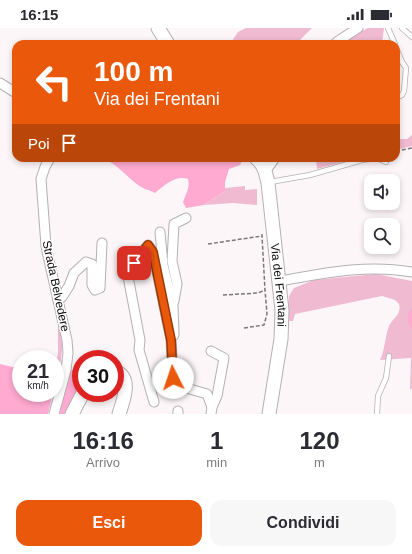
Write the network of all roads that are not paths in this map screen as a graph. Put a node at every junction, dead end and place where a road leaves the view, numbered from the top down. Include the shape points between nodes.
1 (158, 28) edge
2 (358, 28) edge
3 (388, 28) edge
4 (402, 28) edge
5 (412, 37) edge
6 (166, 40) edge
7 (340, 40) edge
8 (393, 40) edge
9 (400, 57) edge
10 (0, 83) edge
11 (12, 90) edge
12 (400, 96) edge
13 (48, 162) edge
14 (260, 162) edge
15 (273, 162) edge
16 (355, 162) edge
17 (267, 177) junction
18 (186, 218) dead end
19 (160, 232) dead end
20 (102, 243) dead end
21 (412, 272) edge
22 (280, 281) junction
23 (58, 300) junction
24 (173, 306) junction
25 (171, 340) junction
26 (211, 351) dead end
27 (389, 356) dead end
28 (124, 380) edge
29 (124, 398) edge
30 (78, 402) edge
31 (123, 402) edge
32 (154, 402) dead end
33 (212, 410) edge
34 (54, 414) edge
35 (72, 414) edge
36 (119, 414) edge
37 (269, 414) edge
38 (377, 414) edge

1 - 6 main road
2 - 7 street
3 - 8 lane
4 - 5 lane
9 - 12 lane via 406,68 404,91
10 - 11 street
13 - 23 street, Strada Belvedere via 42,174 41,184 47,251
14 - 17 main road, Via dei Frentani
15 - 17 street
16 - 17 lane via 310,175
17 - 22 main road, Via dei Frentani
18 - 24 street via 174,224 172,261 177,284
19 - 24 street via 163,265
20 - 23 street via 100,288 95,290 92,285 92,264 86,262 74,273 69,286
21 - 22 street via 376,268 356,269
22 - 37 main road, Via dei Frentani via 281,339
23 - 34 street, Strada Belvedere via 68,353
24 - 25 street via 174,334
25 - 32 street via 153,252 148,245 127,271 140,340 139,350
25 - 33 street via 173,378 183,387 206,394
26 - 33 street via 224,358
27 - 38 lane via 386,378 378,396
28 - 29 main road
30 - 35 main road
31 - 36 main road

